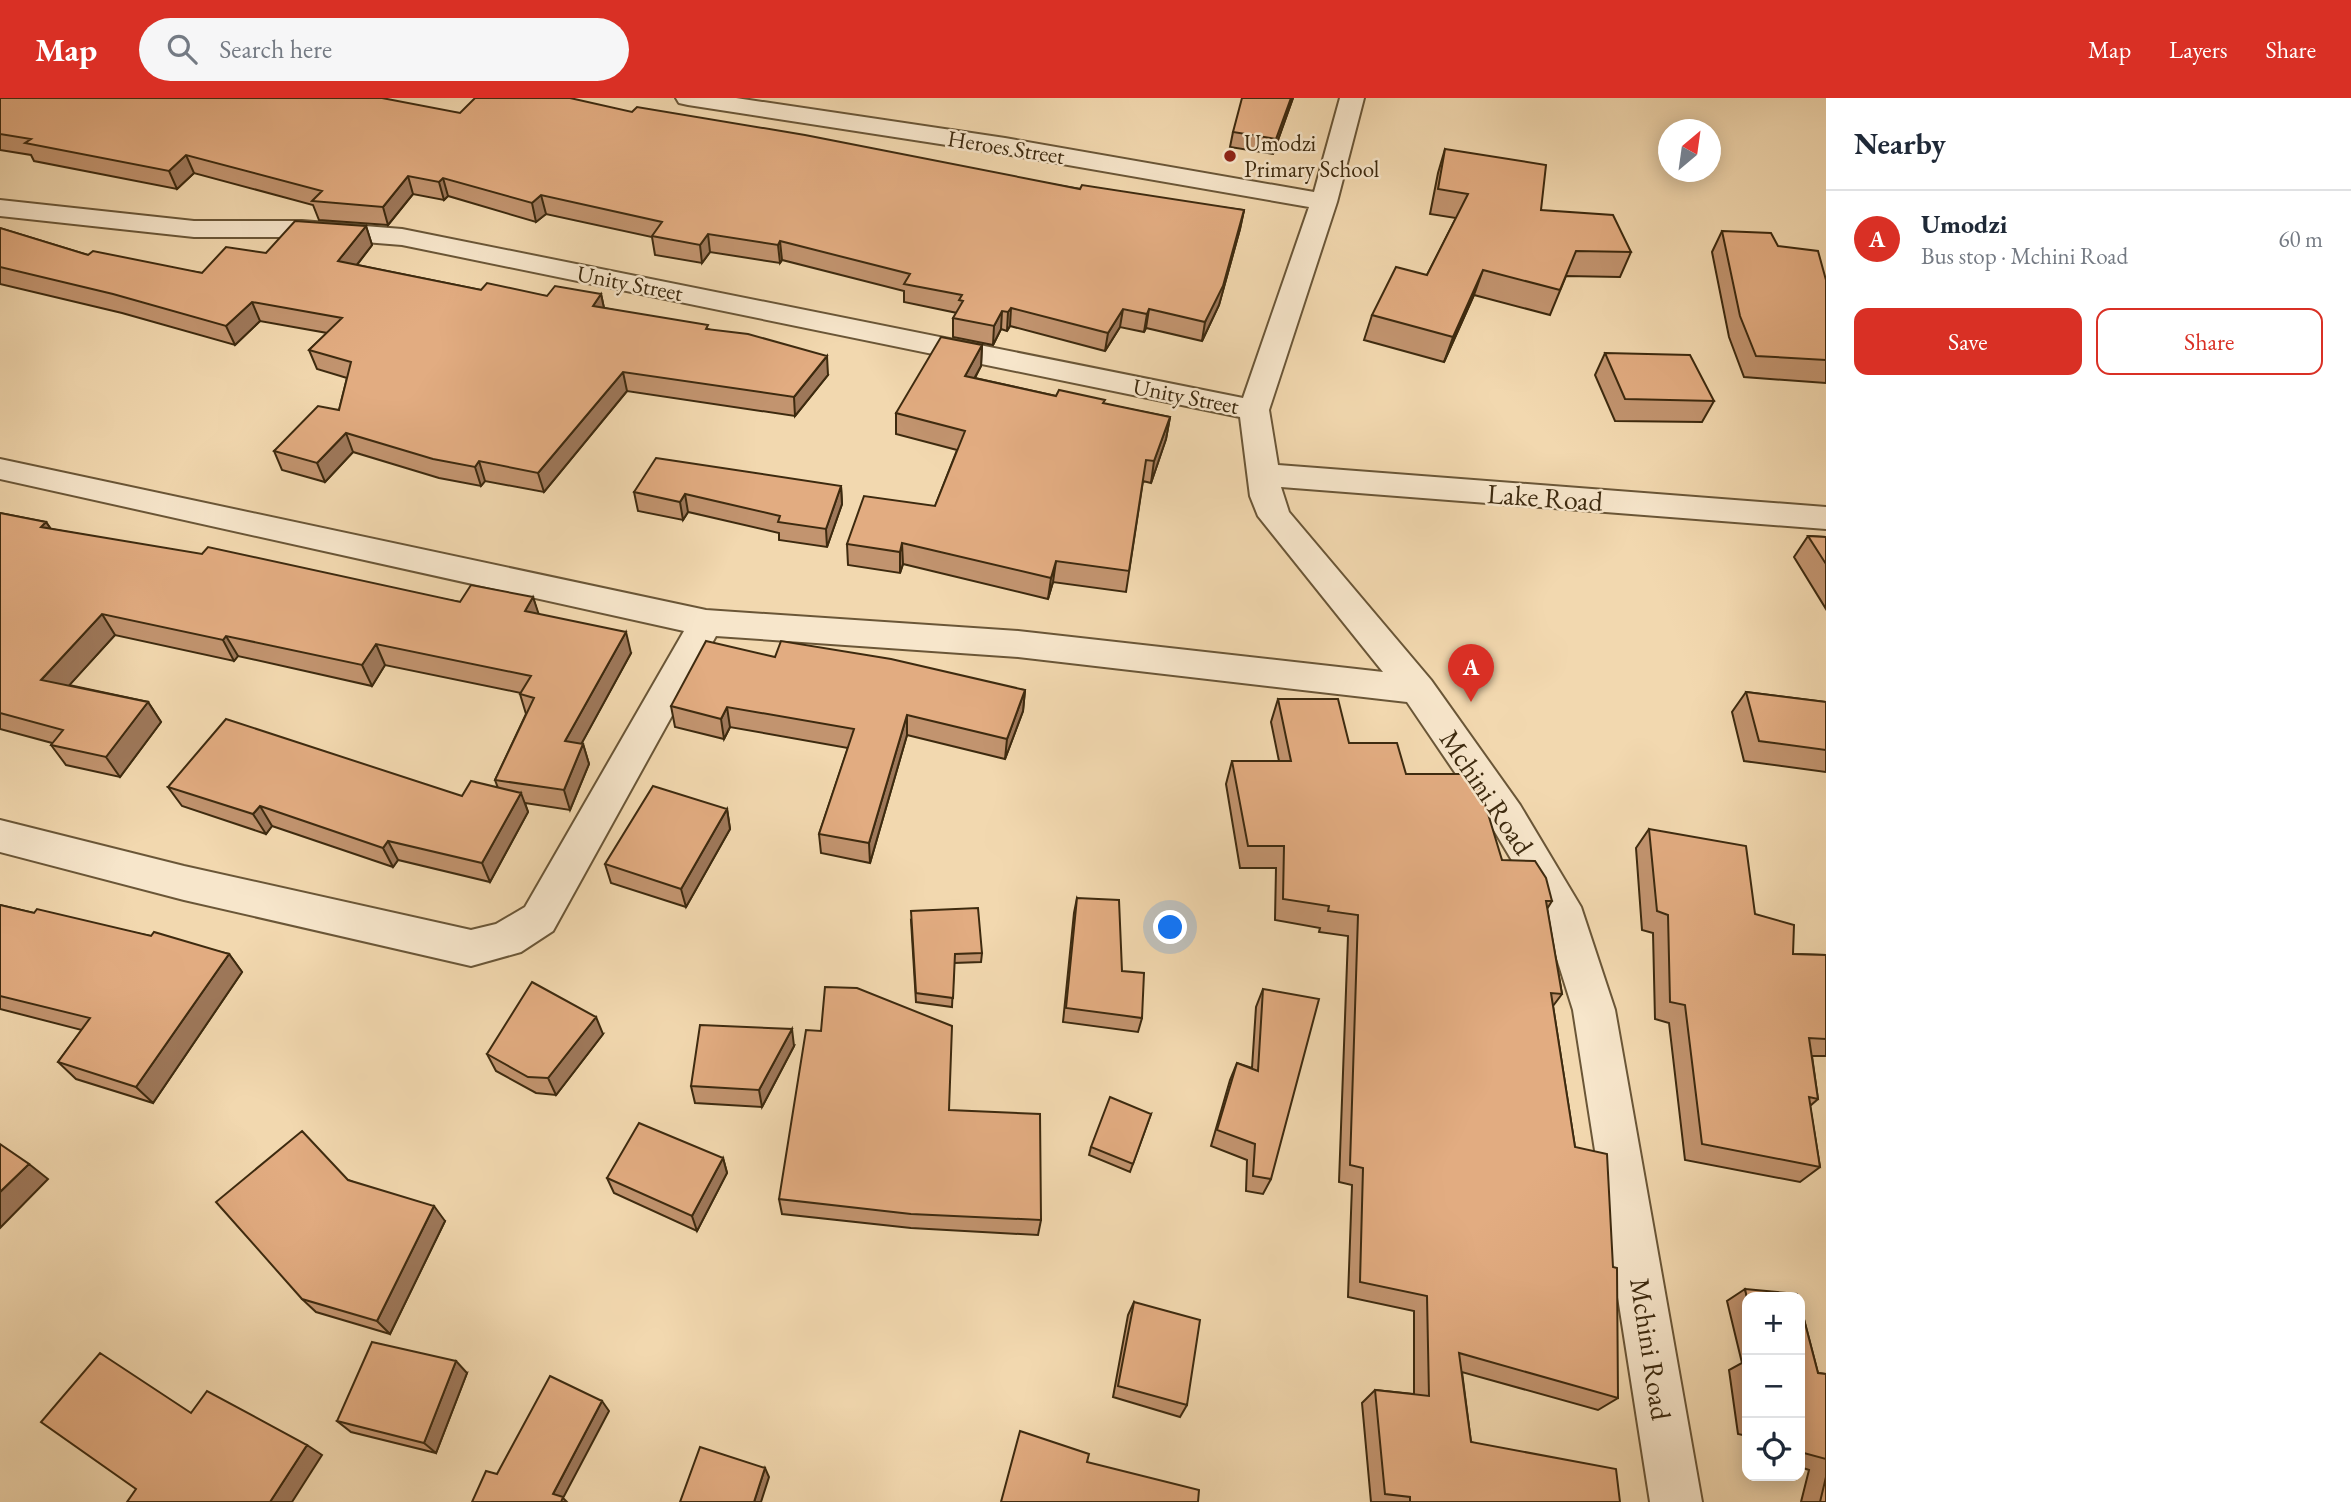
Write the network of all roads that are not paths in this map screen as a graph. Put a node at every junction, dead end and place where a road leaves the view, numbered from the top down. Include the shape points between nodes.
1 (688, 98) edge
2 (1352, 98) edge
3 (1324, 202) junction
4 (0, 208) edge
5 (1254, 410) junction
6 (0, 469) edge
7 (1265, 475) junction
8 (1826, 519) edge
9 (706, 623) junction
10 (1418, 690) junction
11 (0, 836) edge
12 (1676, 1502) edge

1 - 3 street, Heroes Street via 1005,146
2 - 3 street, Mchini Road
3 - 5 street, Mchini Road
4 - 5 street, Unity Street via 194,229 302,229 402,237
5 - 7 street, Mchini Road
6 - 9 street
7 - 8 street, Lake Road
7 - 10 street, Mchini Road via 1266,496 1274,516
9 - 10 street via 1018,644
9 - 11 street via 539,919 506,939 471,948
10 - 12 street, Mchini Road via 1506,816 1561,907 1594,1010

